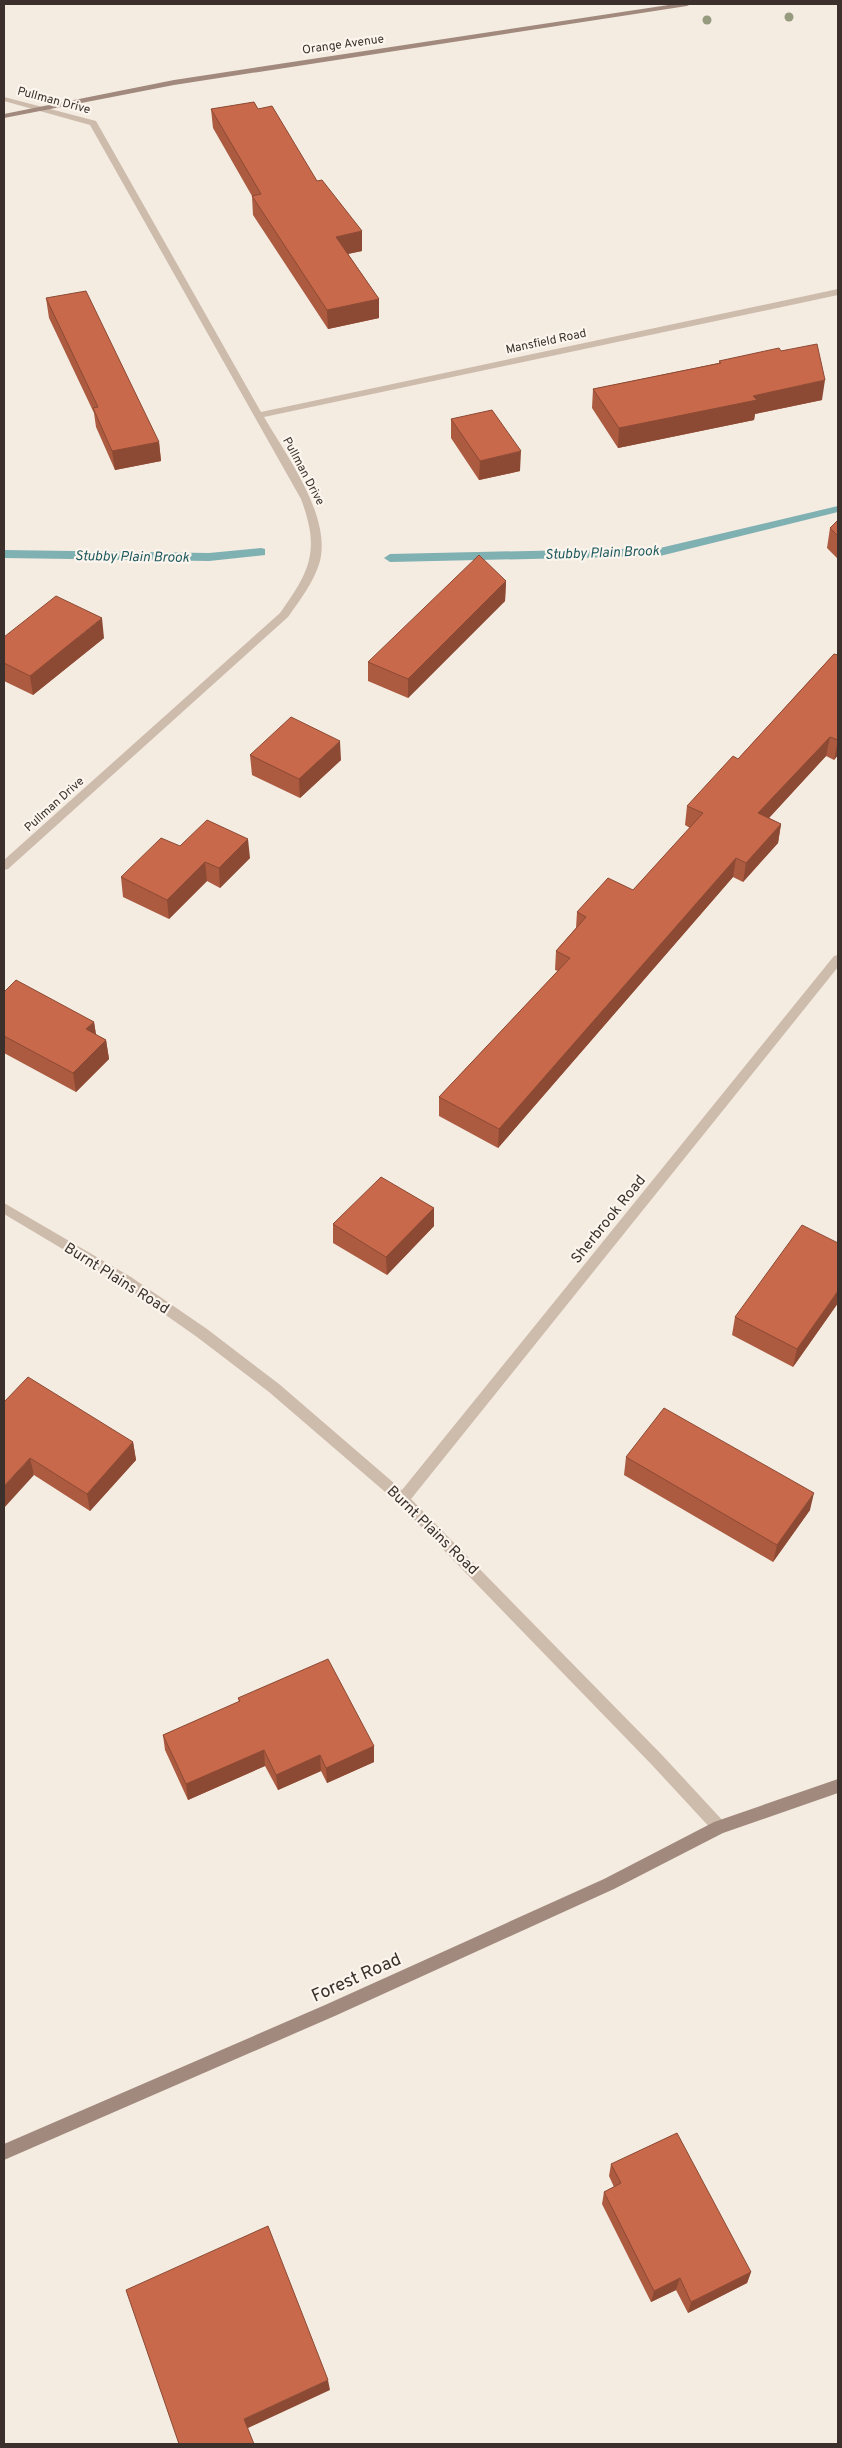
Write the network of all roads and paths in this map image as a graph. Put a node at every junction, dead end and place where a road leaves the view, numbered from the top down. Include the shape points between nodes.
1 (687, 4) edge
2 (4, 99) edge
3 (40, 108) junction
4 (4, 116) edge
5 (838, 292) edge
6 (260, 415) junction
7 (4, 866) edge
8 (838, 959) edge
9 (4, 1208) edge
10 (403, 1499) junction
11 (838, 1786) edge
12 (719, 1827) junction
13 (4, 2152) edge

1 - 3 main road, Orange Avenue via 249,69
2 - 3 street, Pullman Drive
3 - 4 main road, Orange Avenue
3 - 6 street, Pullman Drive via 93,123
5 - 6 street, Mansfield Road
6 - 7 street, Pullman Drive via 316,521 315,563 306,586 284,616
8 - 10 street, Sherbrook Road
9 - 10 street, Burnt Plains Road via 127,1281 202,1333 274,1388
10 - 12 street, Burnt Plains Road
11 - 12 main road
12 - 13 main road, Forest Road via 609,1884 340,2006

